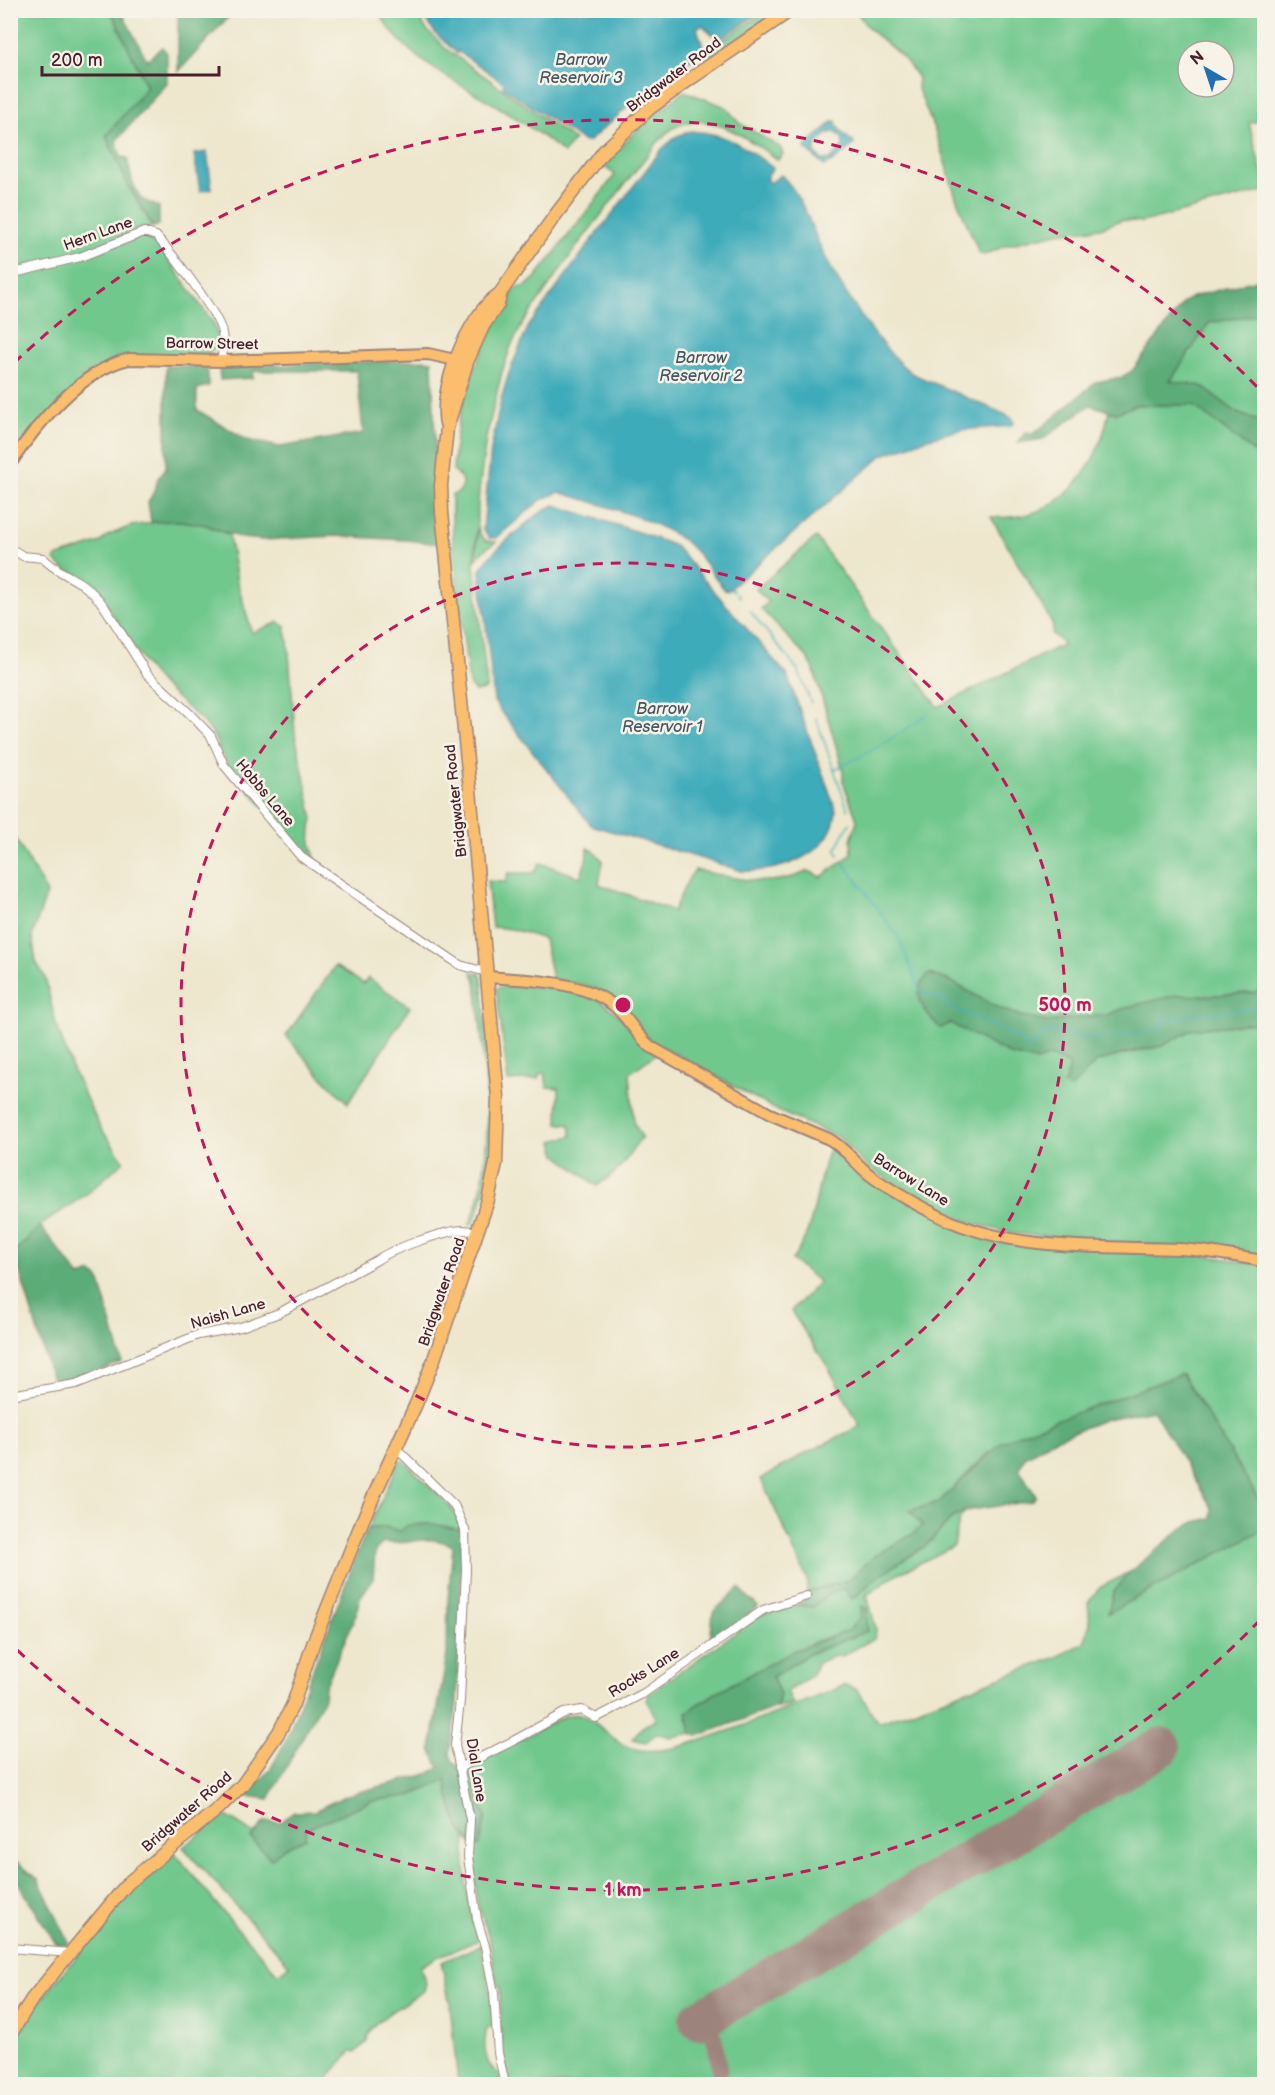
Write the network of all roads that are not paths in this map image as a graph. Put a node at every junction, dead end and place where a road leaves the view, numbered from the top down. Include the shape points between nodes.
1 (791, 10) edge
2 (10, 274) edge
3 (501, 292) junction
4 (476, 341) junction
5 (455, 360) junction
6 (222, 361) junction
7 (463, 373) junction
8 (449, 422) junction
9 (10, 464) edge
10 (10, 548) edge
11 (19, 554) junction
12 (10, 558) edge
13 (486, 974) junction
14 (478, 1233) junction
15 (1264, 1261) edge
16 (10, 1395) edge
17 (395, 1448) junction
18 (807, 1596) dead end
19 (459, 1768) junction
20 (10, 1948) edge
21 (70, 1953) junction
22 (10, 2035) edge
23 (506, 2085) edge

1 - 3 highway, Bridgwater Road via 649,109 604,151
2 - 6 street, Hern Lane via 80,257 144,232 156,236 216,319 222,331
3 - 4 highway, Bridgwater Road
3 - 5 highway, Bridgwater Road via 472,328
4 - 5 highway via 465,357
4 - 7 highway, Bridgwater Road
4 - 8 highway
5 - 6 main road, Barrow Street via 429,354
5 - 7 highway
5 - 8 highway, Bridgwater Road via 443,416
6 - 9 main road, Barrow Street via 144,358 112,365 56,407
7 - 8 highway, Bridgwater Road
8 - 13 highway, Bridgwater Road via 441,512
10 - 11 street, Hobbs Lane
11 - 12 street
11 - 13 street, Hobbs Lane via 43,558 96,597 147,674 211,736 224,765 301,857 460,965
13 - 14 highway, Bridgwater Road via 498,1132 493,1179
13 - 15 main road, Barrow Lane via 567,986 601,997 616,1007 651,1047 777,1117 836,1143 871,1176 927,1210 959,1224 1039,1243 1181,1249
14 - 16 street, Naish Lane via 461,1230 386,1252 269,1317 198,1335 76,1384
14 - 17 highway, Bridgwater Road via 433,1362
17 - 19 street, Dial Lane via 454,1505 465,1530 455,1745
17 - 21 highway, Bridgwater Road via 314,1641 292,1704 263,1758 220,1807 129,1883
18 - 19 street, Rocks Lane via 763,1610 644,1693 596,1718 582,1710 564,1713
19 - 23 street, Dial Lane via 470,1820 468,1857 477,1919 494,1993 498,2053
20 - 21 street
21 - 22 highway, Bridgwater Road via 32,1999

